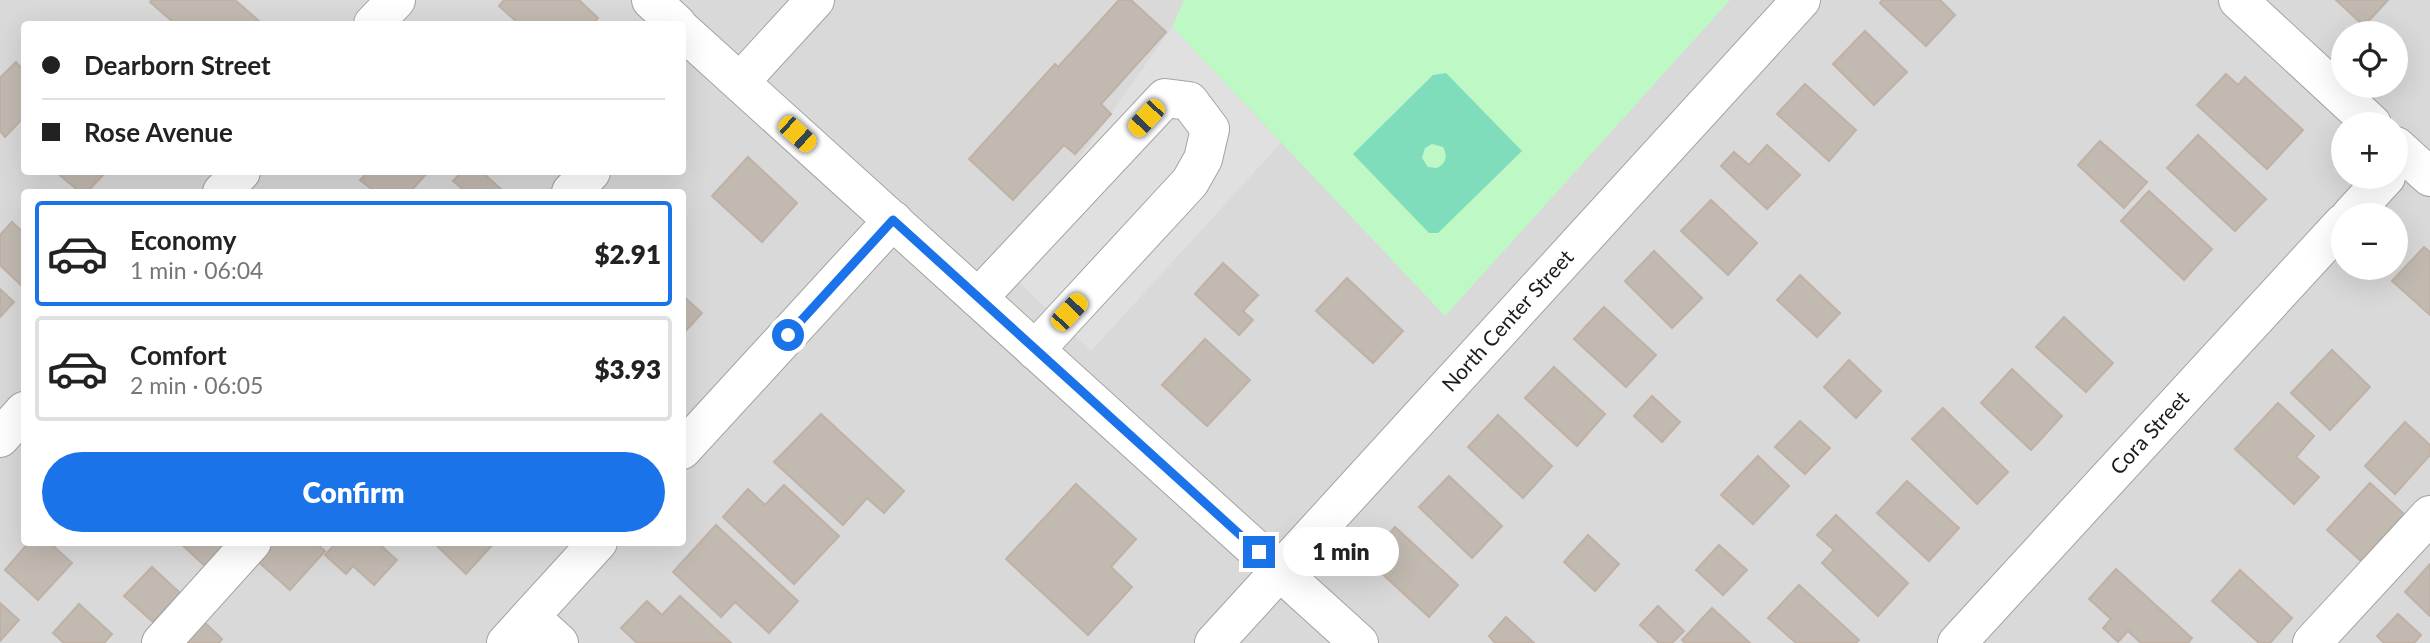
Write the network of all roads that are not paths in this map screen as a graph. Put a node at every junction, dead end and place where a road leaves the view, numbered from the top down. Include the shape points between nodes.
1 (396, 0) edge
2 (651, 0) edge
3 (815, 0) edge
4 (1801, 0) edge
5 (2238, 0) edge
6 (376, 21) edge
7 (674, 21) edge
8 (690, 52) edge
9 (740, 82) junction
10 (2359, 112) edge
11 (238, 175) edge
12 (588, 175) edge
13 (225, 189) edge
14 (574, 189) edge
15 (2378, 189) edge
16 (2363, 203) edge
17 (893, 220) junction
18 (2331, 236) edge
19 (978, 298) junction
20 (1035, 350) junction
21 (21, 414) edge
22 (0, 438) edge
23 (686, 446) edge
24 (2430, 515) edge
25 (248, 546) edge
26 (594, 546) edge
27 (1279, 570) junction
28 (518, 630) edge
29 (161, 643) edge
30 (559, 643) edge
31 (1213, 643) edge
32 (1359, 643) edge
33 (1957, 643) edge
34 (2312, 643) edge

1 - 6 street
2 - 7 street
3 - 9 street
4 - 27 street, North Center Street
5 - 10 street
8 - 9 street
9 - 17 street
11 - 13 street
12 - 14 street
15 - 16 street
17 - 19 street
17 - 23 street
18 - 33 street, Cora Street
19 - 20 street
19 - 20 street via 1165,98 1189,101 1210,129 1203,159 1190,182
20 - 27 street
21 - 22 street
24 - 34 street
25 - 29 street
26 - 28 street
27 - 31 street, North Center Street
27 - 32 street
28 - 30 street

